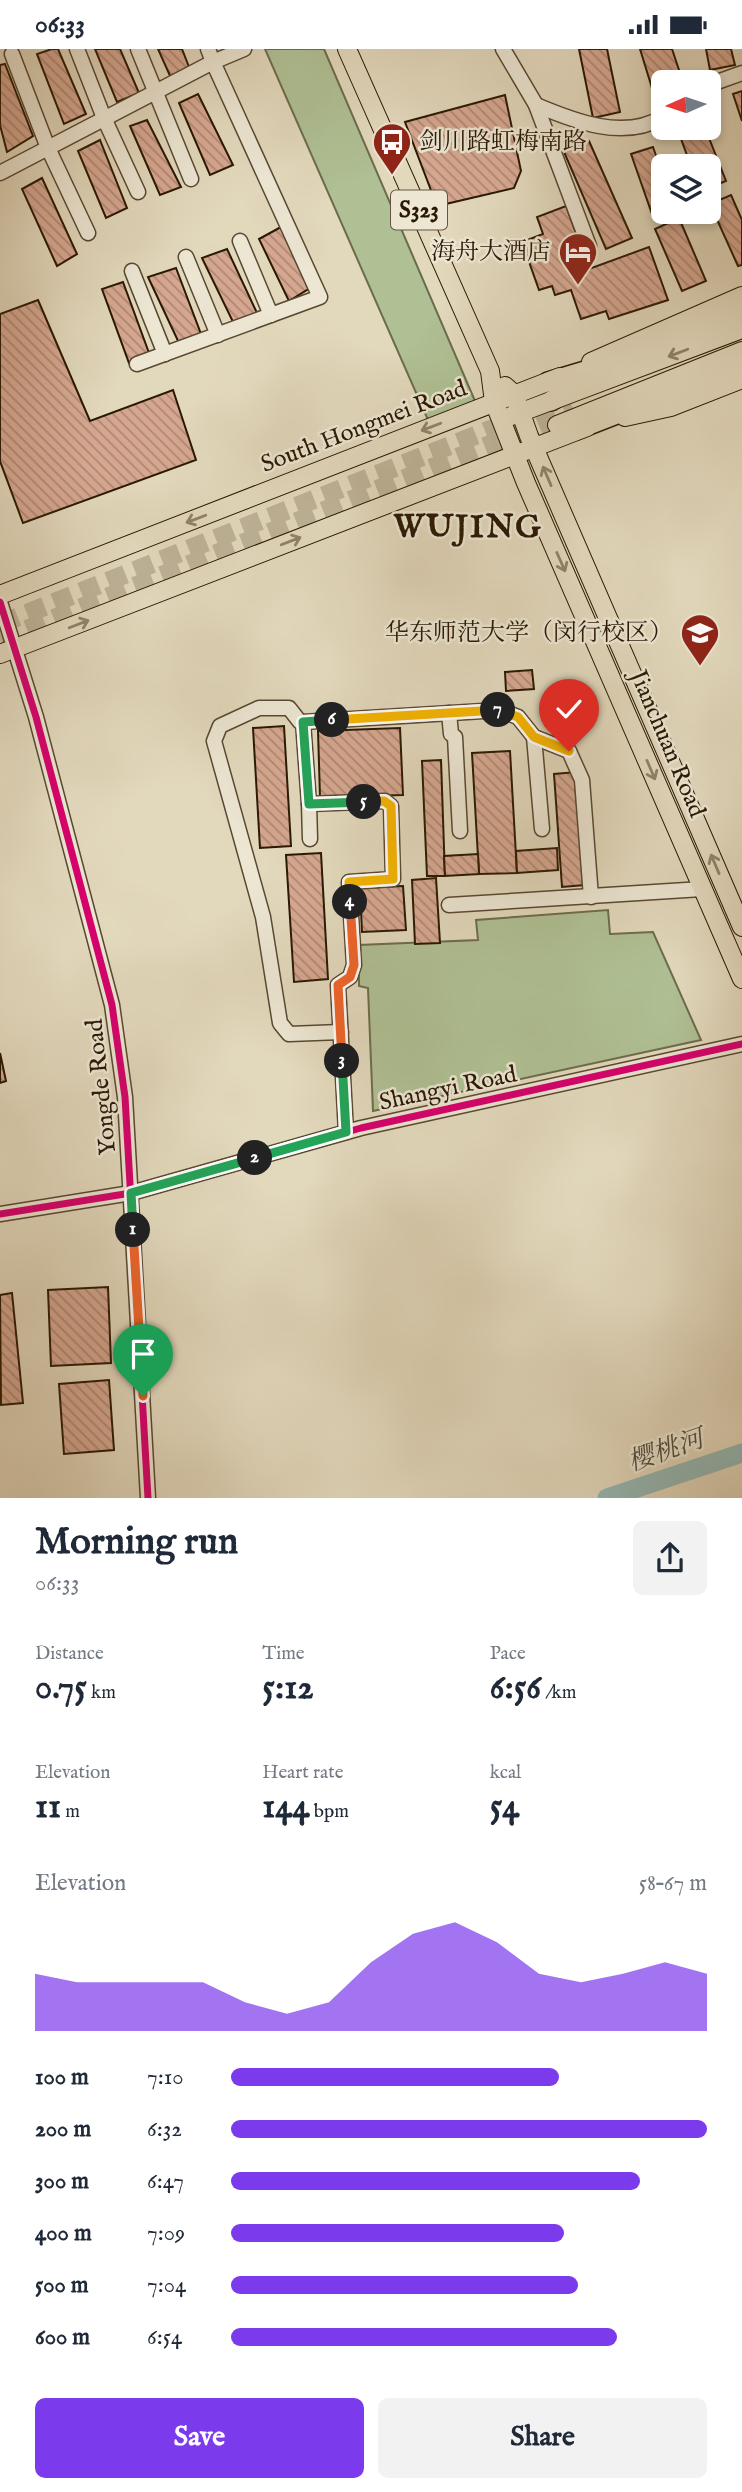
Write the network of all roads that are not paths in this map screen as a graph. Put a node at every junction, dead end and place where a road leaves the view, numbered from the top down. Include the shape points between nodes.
1 (77, 49) edge
2 (138, 49) edge
3 (244, 49) edge
4 (347, 49) edge
5 (503, 49) edge
6 (12, 54) dead end
7 (210, 56) edge
8 (742, 73) edge
9 (721, 81) edge
10 (154, 91) junction
11 (536, 105) junction
12 (104, 118) junction
13 (651, 123) edge
14 (48, 148) junction
15 (0, 173) edge
16 (191, 179) dead end
17 (138, 192) dead end
18 (88, 233) dead end
19 (240, 241) dead end
20 (589, 246) dead end
21 (186, 257) dead end
22 (132, 271) dead end
23 (742, 296) edge
24 (742, 310) edge
25 (271, 315) junction
26 (742, 329) edge
27 (218, 335) junction
28 (742, 351) edge
29 (165, 354) junction
30 (137, 364) dead end
31 (742, 365) edge
32 (490, 371) junction
33 (742, 379) edge
34 (549, 392) junction
35 (514, 394) junction
36 (494, 402) junction
37 (521, 412) junction
38 (501, 420) junction
39 (576, 430) junction
40 (532, 441) junction
41 (512, 448) junction
42 (0, 595) edge
43 (0, 602) edge
44 (8, 651) edge
45 (449, 713) junction
46 (300, 722) dead end
47 (534, 737) junction
48 (309, 804) junction
49 (542, 829) dead end
50 (460, 831) dead end
51 (310, 839) dead end
52 (702, 889) junction
53 (591, 897) junction
54 (449, 905) dead end
55 (742, 927) edge
56 (742, 979) edge
57 (341, 1032) junction
58 (742, 1044) edge
59 (346, 1132) junction
60 (131, 1193) junction
61 (0, 1214) edge
62 (148, 1498) edge

1 - 12 street
2 - 10 street
3 - 7 street
4 - 32 main road, Jianchuan Road / S323
5 - 11 street
6 - 14 street
7 - 10 street
7 - 25 street via 320,297
8 - 9 street
10 - 12 street
10 - 16 street
11 - 13 street via 596,126
11 - 20 street
12 - 14 street
12 - 17 street
14 - 15 street
14 - 18 street
19 - 25 street
21 - 27 street
22 - 29 street
23 - 34 main road, South Hongmei Road
24 - 34 highway
25 - 27 street
26 -> 34 main road, South Hongmei Road
27 - 29 street
28 - 40 main road
29 - 30 street
31 - 39 highway
32 - 35 main road, Jianchuan Road
32 - 36 main road, Jianchuan Road / S323
33 - 39 main road via 671,407
34 - 35 main road, South Hongmei Road
34 - 37 main road, South Hongmei Road
35 - 36 main road, South Hongmei Road
35 - 37 main road, Jianchuan Road
36 - 38 main road, Jianchuan Road / S323
36 -> 42 main road, South Hongmei Road
37 - 38 main road, South Hongmei Road
37 - 40 main road, Jianchuan Road
38 - 41 main road, Jianchuan Road / S323
39 - 40 main road
40 - 41 main road
55 -> 40 main road, Jianchuan Road
44 -> 41 main road
41 -> 52 main road, Jianchuan Road / S323
43 - 44 street, Yongde Road
44 - 60 street, Yongde Road via 78,870 112,1005 125,1097
45 - 47 street via 500,710 518,717
45 - 48 street via 303,722
45 - 50 street via 455,737
46 - 57 street via 289,708 259,708 220,726 214,741 263,917 280,1023 289,1034
47 - 49 street
47 - 53 street via 569,751 582,781
48 - 51 street
48 - 57 street via 384,801 391,806 393,879 349,882 354,965 350,977 338,985
52 - 53 street
52 - 56 main road, Jianchuan Road / S323
53 - 54 street
57 - 59 street
58 - 59 street, Shangyi Road
59 - 60 street, Shangyi Road
60 - 61 street, Shangyi Road
60 - 62 street, Yongde Road

